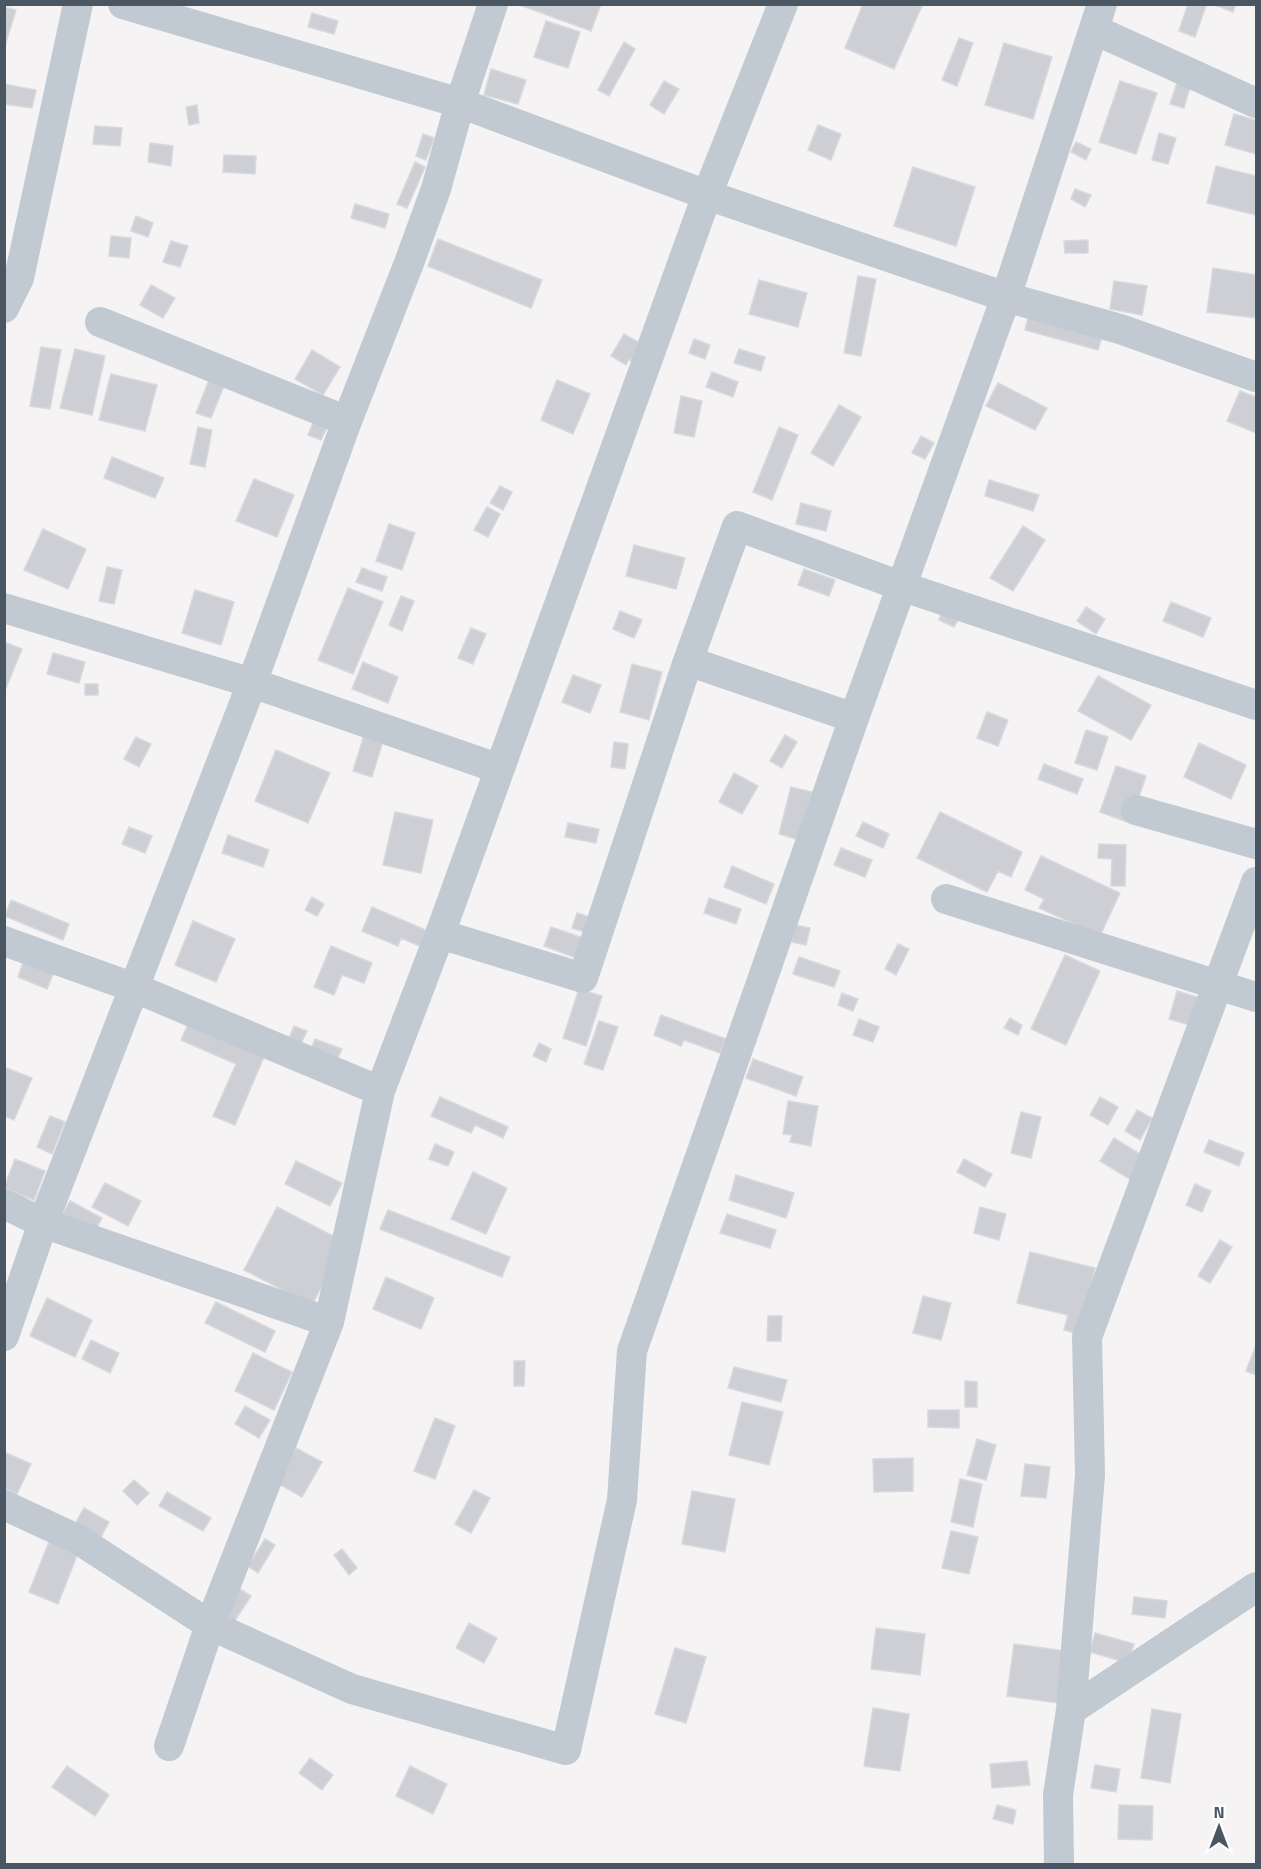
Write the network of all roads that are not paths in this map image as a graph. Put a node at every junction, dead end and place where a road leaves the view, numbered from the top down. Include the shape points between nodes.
1 (78, 4) edge
2 (123, 4) edge
3 (493, 4) edge
4 (783, 4) edge
5 (1099, 17) edge
6 (460, 103) junction
7 (1257, 103) edge
8 (707, 195) junction
9 (12, 276) edge
10 (1006, 297) junction
11 (4, 308) edge
12 (100, 322) dead end
13 (1257, 377) edge
14 (346, 421) junction
15 (901, 586) junction
16 (4, 608) edge
17 (688, 661) junction
18 (252, 683) junction
19 (1257, 705) edge
20 (854, 718) junction
21 (497, 768) junction
22 (1136, 810) dead end
23 (1257, 844) edge
24 (1257, 882) edge
25 (946, 899) dead end
26 (440, 934) junction
27 (4, 941) edge
28 (1218, 983) junction
29 (135, 988) junction
30 (1257, 997) edge
31 (380, 1091) junction
32 (4, 1203) edge
33 (43, 1223) junction
34 (329, 1322) junction
35 (4, 1336) edge
36 (4, 1505) edge
37 (1257, 1587) edge
38 (210, 1625) junction
39 (1071, 1710) junction
40 (169, 1746) dead end
41 (1059, 1864) edge

1 - 9 street
2 - 6 street
3 - 6 street
4 - 8 street
5 - 7 street
5 - 10 street
6 - 8 street
6 - 14 street via 436,189
8 - 10 street
8 - 21 street
9 - 11 street
10 - 13 street via 1120,329
10 - 15 street
12 - 14 street
14 - 18 street
15 - 17 street via 737,526
15 - 19 street
15 - 20 street
16 - 18 street
17 - 20 street
17 - 26 street via 583,978
18 - 21 street
18 - 29 street
20 - 38 street via 632,1351 622,1500 566,1750 352,1689
21 - 26 street
22 - 23 street
24 - 28 street
25 - 28 street
26 - 31 street
27 - 29 street
28 - 30 street
28 - 39 street via 1087,1337 1090,1475
29 - 31 street
29 - 33 street
31 - 34 street
32 - 33 street
33 - 34 street
33 - 35 street
34 - 38 street
36 - 38 street via 79,1540
37 - 39 street
38 - 40 street
39 - 41 street via 1058,1795

